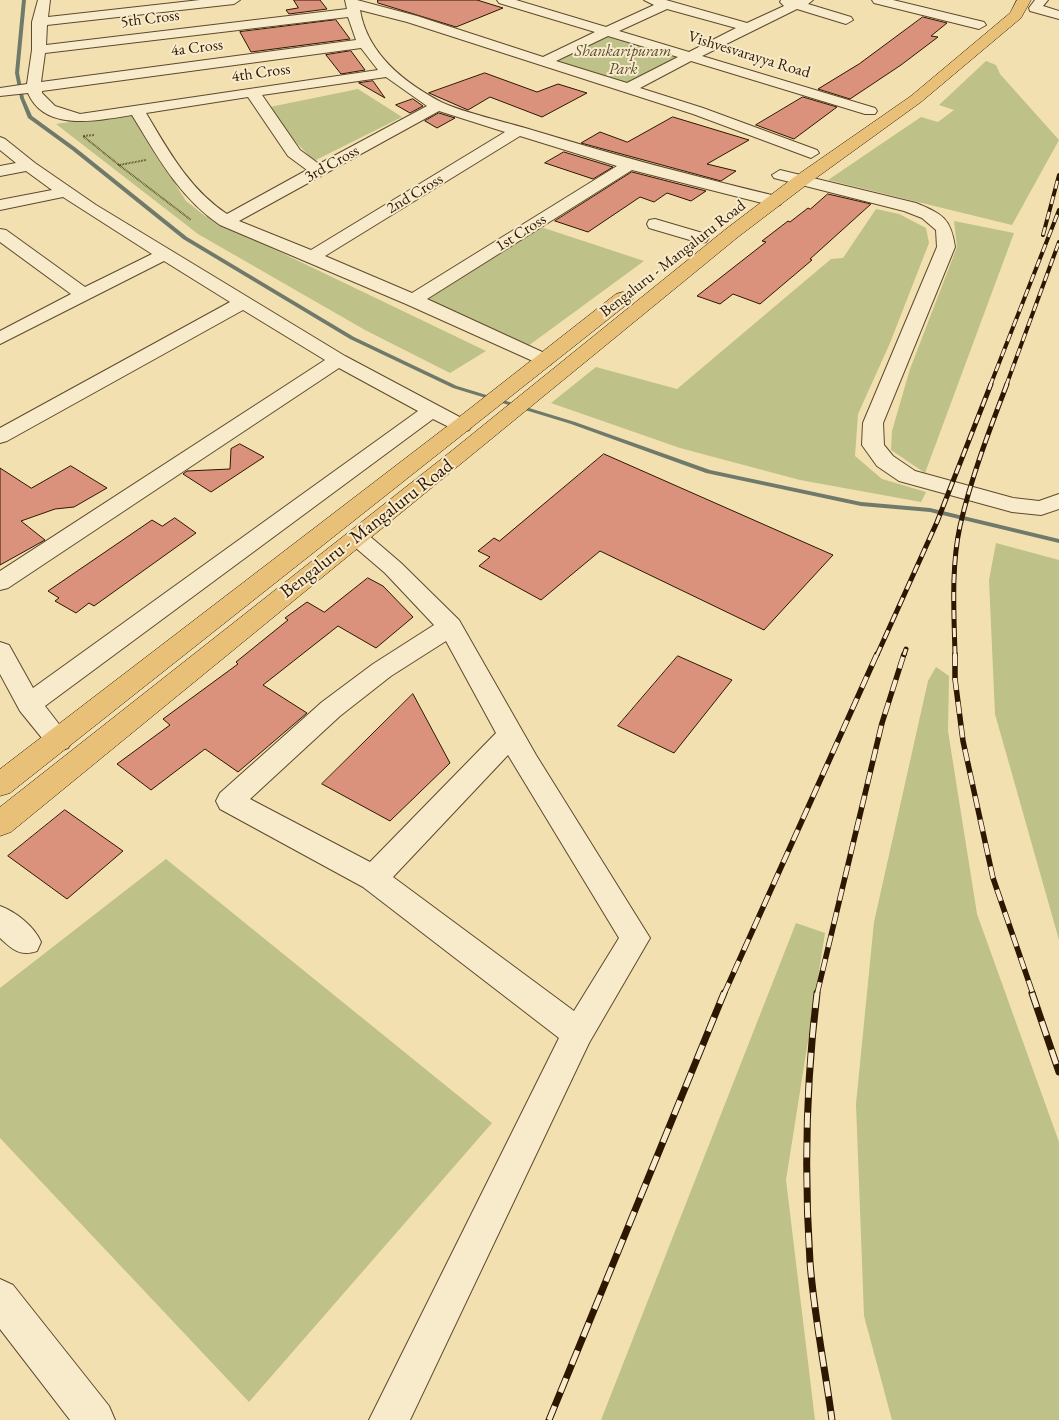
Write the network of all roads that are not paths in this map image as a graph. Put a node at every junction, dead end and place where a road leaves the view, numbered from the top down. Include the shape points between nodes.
1 (44, 0) edge
2 (234, 0) edge
3 (503, 0) edge
4 (650, 0) edge
5 (780, 0) edge
6 (878, 0) edge
7 (1024, 0) edge
8 (1042, 0) edge
9 (802, 2) edge
10 (666, 4) junction
11 (352, 6) edge
12 (1059, 15) edge
13 (846, 20) dead end
14 (984, 21) joint
15 (39, 22) junction
16 (748, 27) junction
17 (608, 31) junction
18 (965, 37) dead end
19 (365, 43) junction
20 (39, 50) junction
21 (692, 56) junction
22 (542, 62) junction
23 (390, 72) junction
24 (821, 84) dead end
25 (31, 87) junction
26 (627, 89) junction
27 (0, 92) edge
28 (252, 92) junction
29 (808, 92) junction
30 (885, 100) dead end
31 (438, 106) junction
32 (136, 110) junction
33 (870, 111) junction
34 (890, 118) junction
35 (855, 122) dead end
36 (517, 132) junction
37 (0, 142) edge
38 (826, 142) dead end
39 (811, 152) junction
40 (630, 164) junction
41 (29, 166) junction
42 (0, 171) edge
43 (318, 171) junction
44 (780, 175) junction
45 (802, 180) junction
46 (65, 192) junction
47 (753, 196) junction
48 (774, 201) junction
49 (0, 206) edge
50 (226, 221) junction
51 (655, 224) dead end
52 (0, 234) edge
53 (700, 238) junction
54 (165, 254) junction
55 (312, 257) junction
56 (84, 295) junction
57 (413, 300) junction
58 (243, 302) junction
59 (5, 330) edge
60 (338, 360) junction
61 (544, 360) junction
62 (432, 410) junction
63 (479, 425) junction
64 (0, 437) edge
65 (1053, 507) edge
66 (358, 538) junction
67 (0, 582) edge
68 (450, 626) junction
69 (0, 651) edge
70 (29, 704) junction
71 (511, 735) junction
72 (60, 741) junction
73 (82, 758) junction
74 (0, 785) edge
75 (0, 824) edge
76 (373, 878) junction
77 (0, 919) edge
78 (26, 942) dead end
79 (578, 1033) junction
80 (0, 1298) edge
81 (95, 1420) edge
82 (389, 1420) edge

1 - 15 street
2 - 15 street
3 - 17 street, Vishvesvarayya Road
4 - 10 street
5 - 9 street
6 - 14 street
7 - 34 main road, Bengaluru - Mangaluru Road via 1016,14 982,44
8 - 12 street via 1035,8
9 - 13 street
9 - 16 street
10 - 16 street
10 - 17 street
11 - 19 street via 357,28
11 - 20 street, 5th Cross
11 - 22 street via 412,19
14 - 18 main road
15 - 20 street
16 - 21 street
17 - 21 street, Vishvesvarayya Road
17 - 22 street
19 - 23 street via 374,58
19 - 25 street, 4a Cross
20 - 25 street
21 - 26 street
21 - 29 street, Vishvesvarayya Road
22 - 26 street
23 - 28 street, 4th Cross
23 - 31 street via 411,90
24 - 29 street
25 - 27 street, 4a Cross
25 - 32 street, 4th Cross via 51,111 80,118
26 - 39 street
28 - 32 street, 4th Cross
28 - 43 street via 294,152
29 - 33 street, Vishvesvarayya Road
30 - 33 main road
31 - 36 street
31 - 43 street, 3rd Cross
32 - 50 street via 189,192 208,211
33 - 34 main road
33 - 35 main road
34 - 45 main road, Bengaluru - Mangaluru Road
36 - 40 street
36 - 55 street, 2nd Cross
37 - 41 street
38 - 39 main road, Bengaluru - Mangaluru Road
39 - 44 main road, Bengaluru - Mangaluru Road
40 - 47 street
40 - 57 street, 1st Cross
41 - 42 street
41 - 46 street
43 - 50 street, 3rd Cross
44 - 45 street
44 - 47 main road, Bengaluru - Mangaluru Road
45 - 48 main road, Bengaluru - Mangaluru Road
45 - 65 street via 910,206 928,214 944,228 946,247 873,423 873,445 886,461 907,476 1012,505
46 - 49 street
46 - 54 street
47 - 48 street
47 - 53 main road, Bengaluru - Mangaluru Road
48 - 63 main road, Bengaluru - Mangaluru Road via 547,384
50 - 55 street
51 - 53 street
52 - 56 street
53 - 61 main road, Bengaluru - Mangaluru Road
54 - 56 street
54 - 58 street
55 - 57 street
56 - 59 street
57 - 61 street
58 - 60 street
58 - 64 street
60 - 62 street
60 - 67 street
61 - 63 main road, Bengaluru - Mangaluru Road
62 - 63 street
62 - 70 street
63 - 66 main road, Bengaluru - Mangaluru Road
63 - 72 main road, Bengaluru - Mangaluru Road
66 - 68 street via 393,568
66 - 73 main road, Bengaluru - Mangaluru Road
68 - 71 street
68 - 76 street via 382,670 331,709 230,801
69 - 70 street
70 - 72 street
71 - 76 street
71 - 79 street via 635,938
72 - 73 main road
72 - 74 main road, Bengaluru - Mangaluru Road
73 - 75 main road, Bengaluru - Mangaluru Road
76 - 79 street
77 - 78 street
79 - 82 street
80 - 81 street

